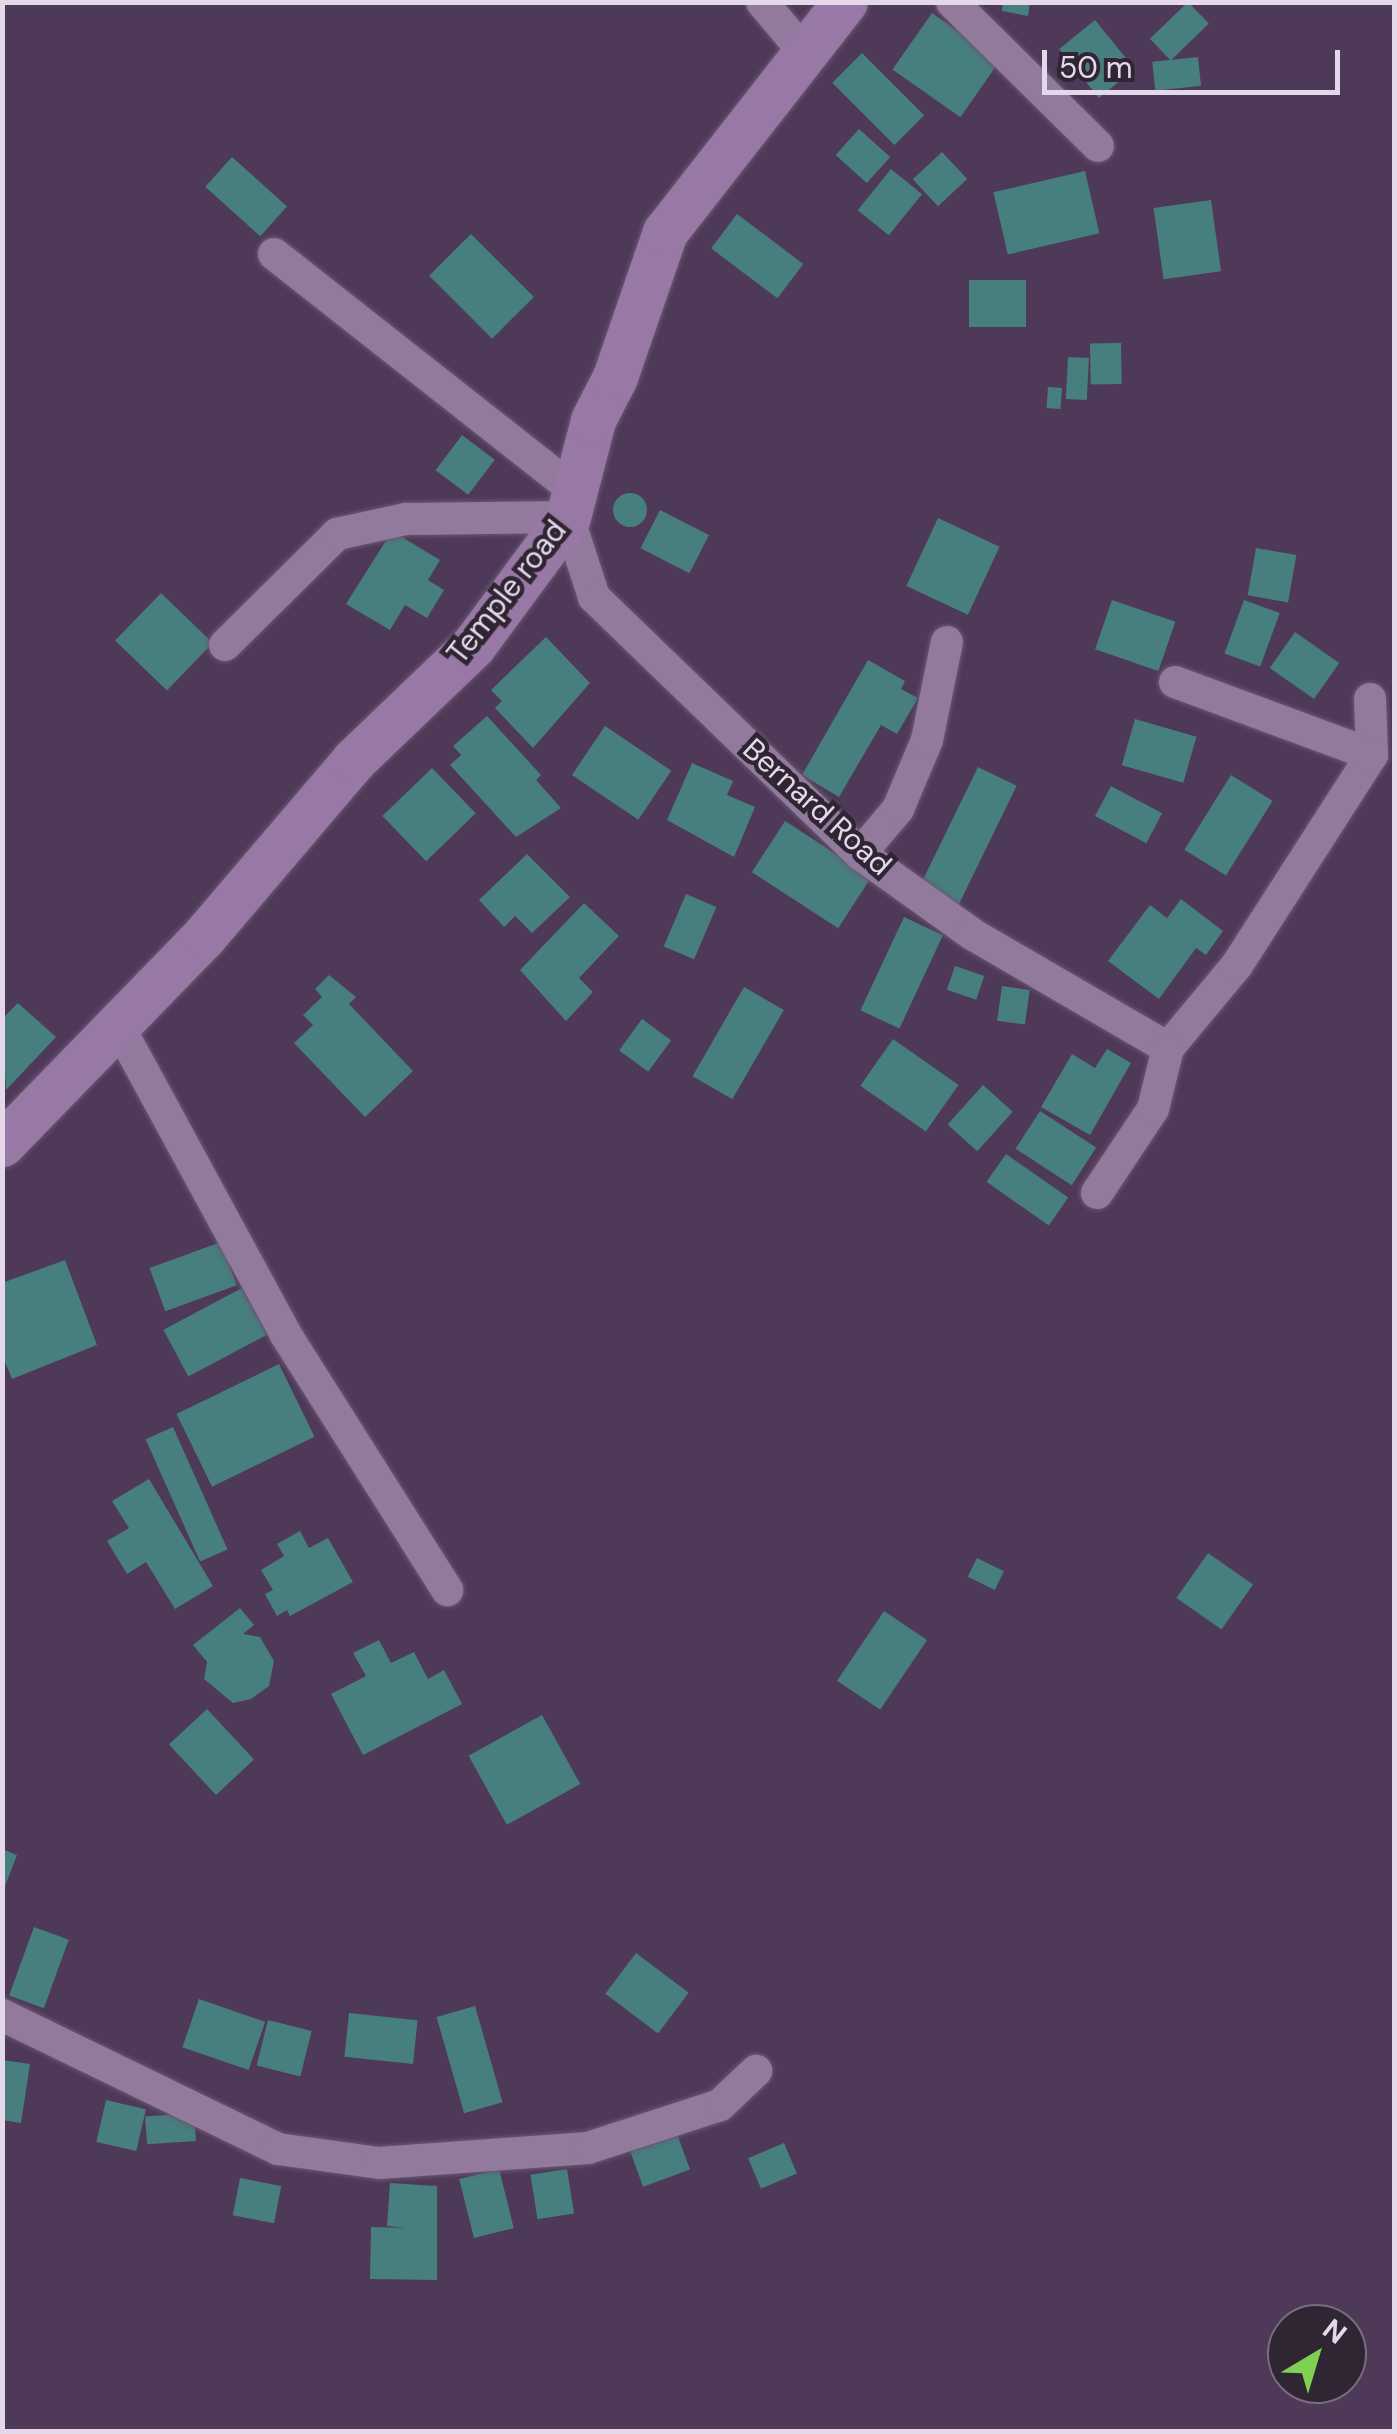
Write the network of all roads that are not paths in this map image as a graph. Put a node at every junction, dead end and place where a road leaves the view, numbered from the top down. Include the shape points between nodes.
1 (762, 2) edge
2 (846, 2) edge
3 (952, 2) edge
4 (804, 52) junction
5 (1098, 146) dead end
6 (274, 254) dead end
7 (571, 504) junction
8 (947, 642) dead end
9 (225, 645) dead end
10 (1175, 682) dead end
11 (1370, 698) dead end
12 (1372, 755) junction
13 (860, 854) junction
14 (119, 1027) junction
15 (1168, 1048) junction
16 (2, 1144) edge
17 (1097, 1193) dead end
18 (447, 1590) dead end
19 (2, 2016) edge
20 (756, 2071) dead end

1 - 4 street
2 - 4 street, Temple road
3 - 5 street
4 - 7 street, Temple road via 665,232 615,377 593,420
6 - 7 street
7 - 9 street via 406,519 336,534
7 - 13 street, Bernard Road via 594,597
7 - 14 street, Temple road via 473,646 354,760
8 - 13 street via 926,740 898,808
10 - 12 street
11 - 12 street
12 - 15 street via 1236,965
13 - 15 street, Bernard Road via 972,934
14 - 16 street, Temple road
14 - 18 street via 286,1335
15 - 17 street via 1153,1109
19 - 20 street via 278,2149 379,2163 588,2148 720,2106

